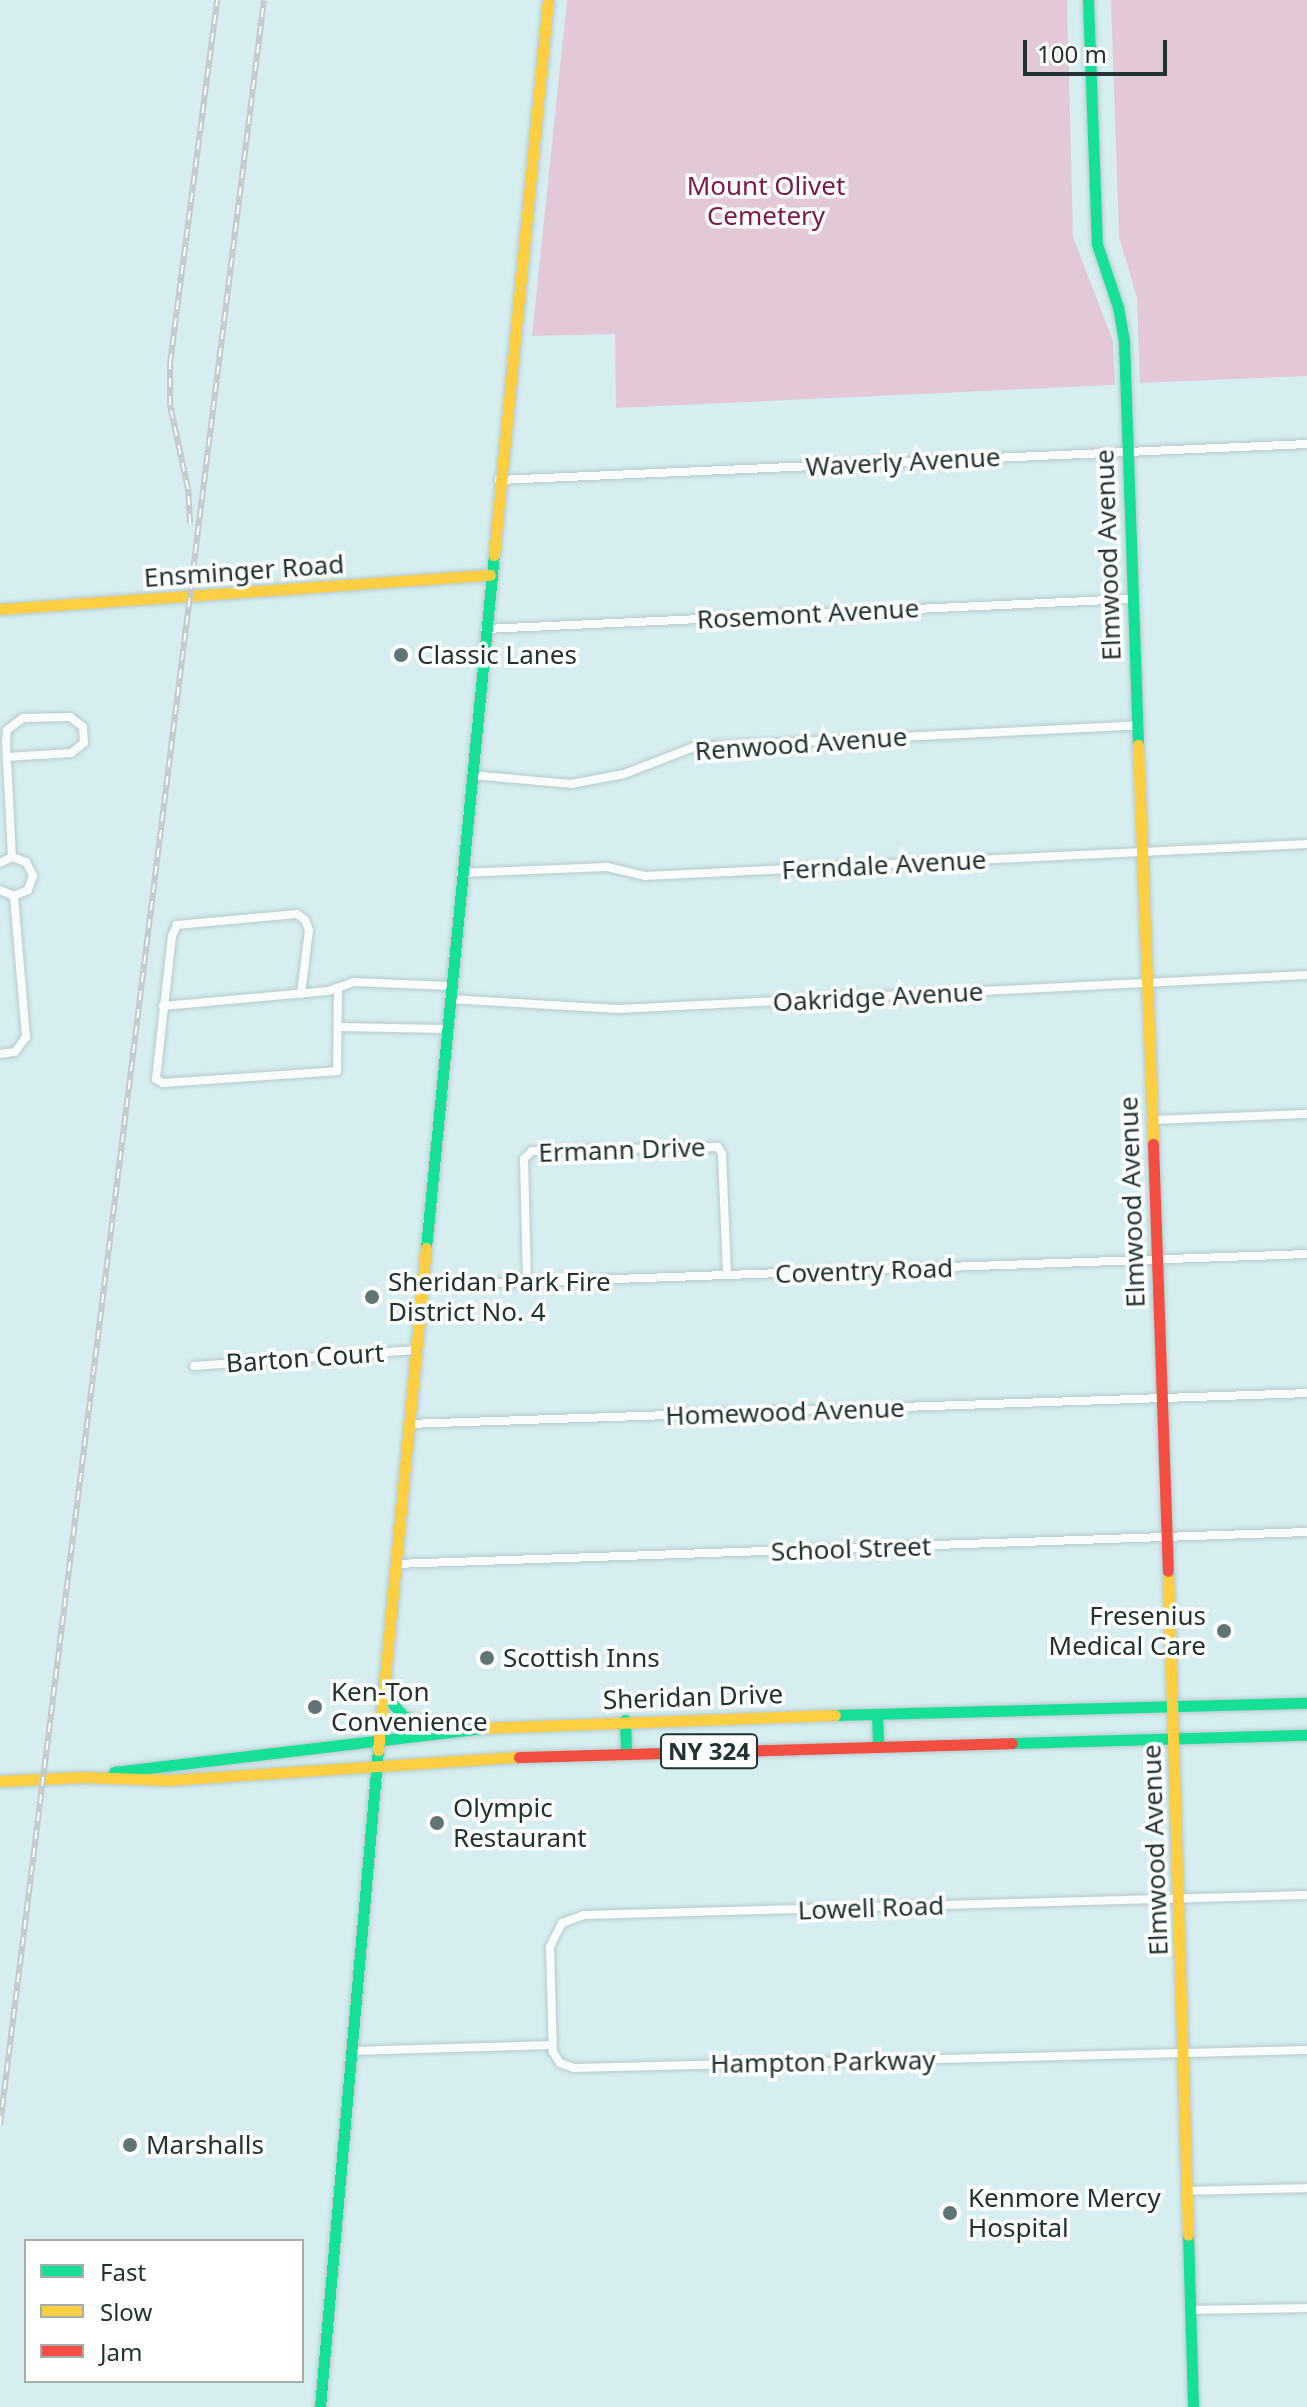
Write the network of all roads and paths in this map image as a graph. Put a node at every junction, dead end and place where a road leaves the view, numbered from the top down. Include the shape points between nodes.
1 (548, 0) edge
2 (1088, 0) edge
3 (1307, 444) edge
4 (1126, 452) junction
5 (499, 480) junction
6 (490, 575) junction
7 (1130, 599) junction
8 (0, 609) edge
9 (485, 629) junction
10 (1136, 725) junction
11 (7, 757) junction
12 (471, 775) junction
13 (1307, 844) edge
14 (1141, 852) junction
15 (12, 857) junction
16 (0, 863) edge
17 (461, 873) junction
18 (0, 890) edge
19 (14, 896) junction
20 (1307, 975) edge
21 (1145, 984) junction
22 (450, 986) junction
23 (338, 988) junction
24 (301, 994) junction
25 (449, 999) junction
26 (163, 1006) junction
27 (338, 1027) junction
28 (446, 1029) junction
29 (0, 1054) edge
30 (1307, 1114) edge
31 (1151, 1120) junction
32 (1307, 1254) edge
33 (1156, 1260) junction
34 (727, 1275) junction
35 (527, 1282) junction
36 (422, 1286) junction
37 (415, 1350) junction
38 (194, 1366) dead end
39 (1307, 1393) edge
40 (1161, 1398) junction
41 (408, 1424) junction
42 (1307, 1532) edge
43 (1166, 1537) junction
44 (395, 1564) junction
45 (383, 1692) junction
46 (1307, 1703) edge
47 (1173, 1707) junction
48 (877, 1714) junction
49 (625, 1720) junction
50 (482, 1728) junction
51 (1307, 1735) edge
52 (1174, 1739) junction
53 (379, 1740) junction
54 (878, 1747) junction
55 (626, 1753) junction
56 (377, 1765) junction
57 (83, 1777) junction
58 (0, 1781) edge
59 (1307, 1895) edge
60 (1178, 1899) junction
61 (552, 2045) junction
62 (1307, 2050) edge
63 (353, 2051) junction
64 (1183, 2053) junction
65 (1307, 2188) edge
66 (1186, 2191) junction
67 (1307, 2308) edge
68 (1190, 2310) junction
69 (320, 2407) edge
70 (1193, 2407) edge

1 - 5 main road
2 - 4 main road, Elmwood Avenue via 1096,231 1123,332
3 - 4 street, Waverly Avenue
4 - 5 street, Waverly Avenue
4 - 7 main road, Elmwood Avenue
5 - 6 main road
6 - 8 main road, Ensminger Road
6 - 9 main road
7 - 9 street, Rosemont Avenue
7 - 10 main road, Elmwood Avenue
9 - 12 main road
10 - 12 street, Renwood Avenue via 694,747 624,774 571,784
10 - 14 main road, Elmwood Avenue
11 - 11 street via 7,730 23,718 70,717 83,727 84,743 71,753
11 - 15 street
12 - 17 main road
13 - 14 street, Ferndale Avenue
14 - 17 street, Ferndale Avenue via 645,876 607,867
14 - 21 main road, Elmwood Avenue
15 - 16 street
15 - 19 street via 26,862 33,876 28,890
17 - 22 main road
18 - 19 street
19 - 29 street via 26,1037 15,1052
20 - 21 street, Oakridge Avenue
21 - 25 street, Oakridge Avenue via 618,1009
21 - 31 main road, Elmwood Avenue
22 - 23 street via 354,982
22 - 25 main road
23 - 24 street
23 - 27 street
24 - 26 street
24 - 26 street via 309,930 305,920 292,913 177,925
25 - 28 main road
26 - 27 street via 154,1075 163,1083 337,1071
27 - 28 street
28 - 36 main road
30 - 31 street
31 - 33 main road, Elmwood Avenue
32 - 33 street, Coventry Road
33 - 34 street, Coventry Road
33 - 40 main road, Elmwood Avenue
34 - 35 street, Coventry Road
34 - 35 street, Ermann Drive via 722,1154 714,1145 527,1153
35 - 36 street, Coventry Road
36 - 37 main road
37 - 38 street, Barton Court
37 - 41 main road
39 - 40 street, Homewood Avenue
40 - 41 street, Homewood Avenue
40 - 43 main road, Elmwood Avenue
41 - 44 main road
42 - 43 street, School Street
43 - 44 street, School Street
43 - 47 main road, Elmwood Avenue
44 - 45 main road
45 - 50 main road via 412,1720
45 - 53 main road
46 - 47 main road, Sheridan Drive / NY 324
47 - 48 main road, Sheridan Drive / NY 324
47 - 52 main road, Elmwood Avenue
48 - 49 main road, Sheridan Drive / NY 324
48 - 54 main road
49 - 50 main road, Sheridan Drive / NY 324
49 - 55 main road
50 - 53 main road, Sheridan Drive / NY 324
51 - 52 main road, Sheridan Drive / NY 324
52 - 54 main road, Sheridan Drive / NY 324
52 - 60 main road, Elmwood Avenue
53 - 56 main road
53 - 57 main road, Sheridan Drive / NY 324
54 - 55 main road, Sheridan Drive / NY 324
55 - 56 main road, Sheridan Drive / NY 324
56 - 57 main road, Sheridan Drive / NY 324 via 169,1780
56 - 63 main road
57 - 58 main road, Sheridan Drive / NY 324
59 - 60 street, Lowell Road
60 - 61 street, Lowell Road via 577,1915 562,1923 550,1947
60 - 64 main road, Elmwood Avenue
61 - 63 street
61 - 64 street, Hampton Parkway via 560,2063 574,2068
62 - 64 street, Hampton Parkway
63 - 69 main road
64 - 66 main road, Elmwood Avenue
65 - 66 street
66 - 68 main road, Elmwood Avenue
67 - 68 street
68 - 70 main road, Elmwood Avenue

